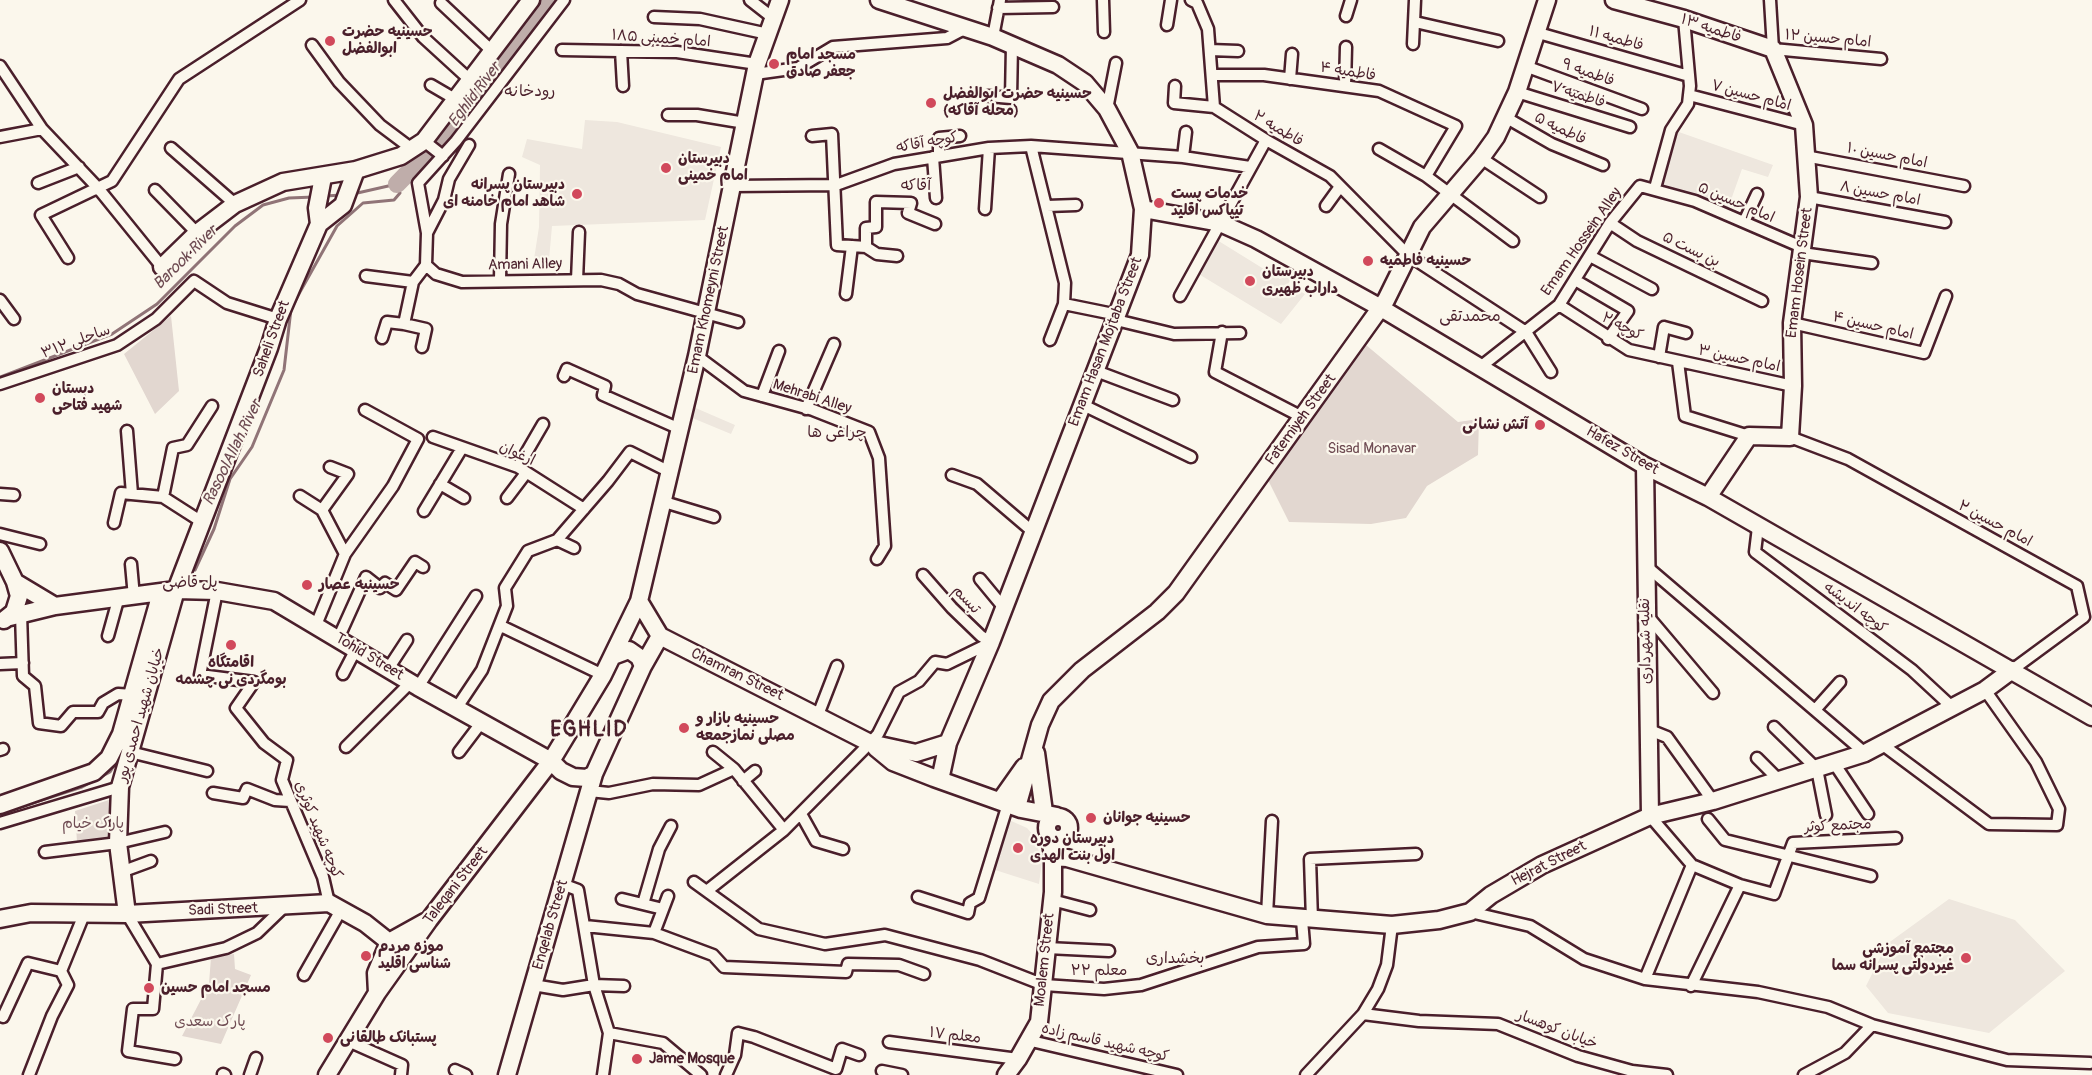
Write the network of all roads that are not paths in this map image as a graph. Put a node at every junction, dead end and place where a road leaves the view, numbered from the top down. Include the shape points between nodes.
1 (300, 0) edge
2 (394, 0) edge
3 (531, 0) edge
4 (564, 0) edge
5 (750, 0) edge
6 (780, 0) edge
7 (879, 0) edge
8 (1103, 0) edge
9 (1170, 0) edge
10 (1351, 0) edge
11 (1415, 0) edge
12 (1614, 0) edge
13 (1770, 0) edge
14 (1196, 1) edge
15 (1542, 1) edge
16 (441, 3) dead end
17 (999, 4) edge
18 (1647, 5) edge
19 (1053, 7) dead end
20 (1346, 16) dead end
21 (654, 17) dead end
22 (773, 18) junction
23 (1684, 19) junction
24 (1415, 22) junction
25 (1167, 25) dead end
26 (966, 28) junction
27 (1104, 32) dead end
28 (1535, 32) junction
29 (768, 34) junction
30 (993, 37) junction
31 (1498, 41) dead end
32 (1413, 44) dead end
33 (312, 45) dead end
34 (1012, 45) junction
35 (1346, 47) dead end
36 (1773, 49) junction
37 (562, 50) dead end
38 (1210, 50) junction
39 (492, 51) junction
40 (621, 51) junction
41 (1238, 51) dead end
42 (1292, 54) dead end
43 (1881, 59) dead end
44 (1116, 63) dead end
45 (0, 66) edge
46 (1525, 66) junction
47 (756, 69) junction
48 (1213, 75) junction
49 (1689, 76) junction
50 (1290, 79) junction
51 (470, 80) junction
52 (431, 85) dead end
53 (623, 86) dead end
54 (1175, 86) dead end
55 (1345, 87) junction
56 (1518, 92) junction
57 (1689, 95) junction
58 (988, 96) dead end
59 (455, 99) junction
60 (1214, 107) junction
61 (1107, 109) junction
62 (1642, 109) dead end
63 (668, 115) dead end
64 (1505, 117) junction
65 (745, 123) junction
66 (1804, 125) junction
67 (1630, 127) dead end
68 (42, 129) junction
69 (1185, 132) dead end
70 (812, 136) dead end
71 (960, 136) dead end
72 (0, 137) edge
73 (1266, 140) junction
74 (469, 145) dead end
75 (422, 146) junction
76 (1031, 146) junction
77 (171, 148) dead end
78 (989, 148) junction
79 (1378, 149) dead end
80 (1130, 152) junction
81 (441, 155) junction
82 (936, 156) junction
83 (1805, 156) junction
84 (1183, 157) junction
85 (1481, 158) junction
86 (1603, 165) dead end
87 (79, 167) junction
88 (1250, 167) junction
89 (509, 174) dead end
90 (1426, 176) junction
91 (353, 177) junction
92 (38, 183) dead end
93 (836, 185) junction
94 (732, 186) junction
95 (1964, 186) dead end
96 (98, 188) junction
97 (320, 188) junction
98 (1339, 188) junction
99 (1655, 188) junction
100 (155, 190) dead end
101 (1451, 194) junction
102 (1757, 194) dead end
103 (1540, 197) dead end
104 (1809, 197) junction
105 (936, 198) dead end
106 (235, 204) junction
107 (1076, 205) dead end
108 (1047, 206) junction
109 (1326, 206) dead end
110 (986, 209) dead end
111 (1143, 209) junction
112 (1744, 222) junction
113 (1945, 222) dead end
114 (1220, 223) junction
115 (1610, 223) junction
116 (319, 224) junction
117 (935, 224) dead end
118 (579, 232) dead end
119 (197, 233) junction
120 (427, 233) junction
121 (1513, 241) dead end
122 (852, 246) junction
123 (866, 247) junction
124 (1803, 250) junction
125 (1408, 255) junction
126 (1590, 255) junction
127 (897, 256) dead end
128 (68, 258) dead end
129 (1872, 263) dead end
130 (426, 265) junction
131 (162, 267) joint
132 (366, 276) dead end
133 (577, 279) junction
134 (500, 280) junction
135 (1575, 280) junction
136 (413, 282) junction
137 (1652, 289) dead end
138 (846, 294) dead end
139 (1180, 296) dead end
140 (1946, 296) dead end
141 (0, 300) edge
142 (1762, 301) dead end
143 (1065, 304) junction
144 (1558, 306) junction
145 (1381, 308) junction
146 (706, 314) junction
147 (1117, 318) junction
148 (14, 319) dead end
149 (278, 319) junction
150 (738, 322) dead end
151 (1792, 323) junction
152 (404, 324) junction
153 (1222, 332) junction
154 (1526, 332) junction
155 (1240, 333) dead end
156 (1686, 333) dead end
157 (382, 338) dead end
158 (1608, 339) junction
159 (1050, 340) dead end
160 (834, 344) dead end
161 (422, 347) dead end
162 (779, 351) dead end
163 (697, 356) junction
164 (1659, 357) junction
165 (1678, 362) junction
166 (1479, 368) junction
167 (1096, 371) junction
168 (1551, 372) dead end
169 (564, 376) dead end
170 (0, 384) edge
171 (1793, 386) junction
172 (762, 396) junction
173 (1173, 400) dead end
174 (1083, 405) junction
175 (212, 406) dead end
176 (806, 409) junction
177 (365, 410) dead end
178 (1304, 418) junction
179 (543, 424) dead end
180 (680, 429) junction
181 (127, 431) dead end
182 (1749, 436) junction
183 (433, 437) dead end
184 (1790, 437) junction
185 (462, 448) junction
186 (1191, 457) dead end
187 (1645, 466) junction
188 (330, 467) dead end
189 (522, 470) junction
190 (668, 471) junction
191 (952, 475) dead end
192 (440, 484) junction
193 (0, 494) edge
194 (132, 494) junction
195 (14, 495) dead end
196 (300, 496) dead end
197 (163, 497) junction
198 (1708, 497) junction
199 (464, 498) dead end
200 (507, 498) dead end
201 (661, 501) junction
202 (584, 509) junction
203 (322, 510) junction
204 (424, 511) dead end
205 (714, 517) dead end
206 (202, 522) junction
207 (114, 523) dead end
208 (1758, 527) junction
209 (1032, 531) junction
210 (0, 534) edge
211 (557, 540) junction
212 (40, 544) dead end
213 (574, 548) dead end
214 (0, 550) edge
215 (345, 554) junction
216 (877, 559) dead end
217 (131, 564) dead end
218 (1644, 565) junction
219 (423, 567) dead end
220 (923, 575) dead end
221 (980, 579) dead end
222 (15, 582) junction
223 (217, 591) junction
224 (169, 592) junction
225 (476, 596) dead end
226 (126, 598) junction
227 (639, 601) junction
228 (55, 606) junction
229 (2087, 606) edge
230 (1004, 608) junction
231 (1645, 612) junction
232 (10, 618) edge
233 (316, 625) junction
234 (501, 626) junction
235 (108, 636) dead end
236 (660, 636) junction
237 (338, 639) junction
238 (407, 640) dead end
239 (991, 642) junction
240 (356, 649) junction
241 (612, 656) junction
242 (23, 663) junction
243 (0, 664) edge
244 (643, 666) junction
245 (837, 666) dead end
246 (388, 669) junction
247 (2012, 670) junction
248 (343, 674) dead end
249 (603, 675) junction
250 (1840, 682) dead end
251 (414, 685) junction
252 (1985, 690) junction
253 (1713, 693) dead end
254 (140, 697) junction
255 (1953, 708) junction
256 (456, 709) junction
257 (1815, 710) junction
258 (818, 715) junction
259 (2092, 717) edge
260 (481, 723) junction
261 (1774, 727) dead end
262 (1647, 729) junction
263 (870, 743) junction
264 (948, 743) junction
265 (1035, 743) junction
266 (1883, 744) junction
267 (346, 747) dead end
268 (130, 752) junction
269 (459, 752) dead end
270 (713, 752) dead end
271 (1865, 753) junction
272 (1757, 758) dead end
273 (551, 761) junction
274 (1834, 763) junction
275 (734, 769) junction
276 (1817, 769) junction
277 (207, 771) dead end
278 (755, 771) dead end
279 (940, 780) junction
280 (1779, 780) junction
281 (743, 781) junction
282 (592, 782) junction
283 (120, 787) junction
284 (213, 793) dead end
285 (290, 801) junction
286 (1713, 801) junction
287 (0, 805) edge
288 (1011, 805) junction
289 (801, 814) junction
290 (1050, 814) junction
291 (1868, 814) dead end
292 (1826, 815) dead end
293 (1650, 816) junction
294 (1708, 819) dead end
295 (1272, 821) dead end
296 (0, 823) edge
297 (670, 826) dead end
298 (784, 830) junction
299 (165, 832) dead end
300 (1048, 834) junction
301 (1067, 835) junction
302 (1896, 838) dead end
303 (118, 843) junction
304 (843, 849) dead end
305 (45, 852) dead end
306 (1416, 854) dead end
307 (1789, 854) junction
308 (1060, 857) junction
309 (151, 861) dead end
310 (1692, 865) junction
311 (121, 872) junction
312 (1871, 876) dead end
313 (694, 882) dead end
314 (562, 884) junction
315 (1740, 885) junction
316 (708, 890) junction
317 (668, 896) dead end
318 (1052, 896) junction
319 (918, 897) dead end
320 (622, 899) dead end
321 (644, 904) junction
322 (284, 907) junction
323 (335, 907) junction
324 (663, 909) junction
325 (1090, 910) dead end
326 (85, 912) junction
327 (1470, 912) junction
328 (126, 914) junction
329 (1267, 915) junction
330 (0, 919) edge
331 (429, 920) junction
332 (1307, 920) junction
333 (1392, 925) junction
334 (585, 926) junction
335 (654, 933) junction
336 (389, 942) junction
337 (1047, 948) junction
338 (1109, 951) dead end
339 (157, 964) junction
340 (61, 971) junction
341 (924, 974) dead end
342 (304, 975) dead end
343 (1645, 979) junction
344 (533, 985) junction
345 (1044, 985) junction
346 (594, 986) junction
347 (624, 986) dead end
348 (1691, 986) junction
349 (377, 993) junction
350 (1363, 1014) junction
351 (3, 1017) dead end
352 (1872, 1025) junction
353 (609, 1033) junction
354 (1027, 1040) junction
355 (348, 1041) junction
356 (889, 1042) dead end
357 (859, 1055) dead end
358 (256, 1058) dead end
359 (175, 1059) dead end
360 (2090, 1063) dead end
361 (1021, 1067) edge
362 (882, 1071) dead end
363 (29, 1075) edge
364 (250, 1075) edge
365 (327, 1075) edge
366 (401, 1075) edge
367 (507, 1075) edge
368 (603, 1075) edge
369 (701, 1075) edge
370 (726, 1075) edge
371 (902, 1075) edge
372 (1006, 1075) edge
373 (1177, 1075) edge
374 (1304, 1075) edge
375 (1667, 1075) edge
376 (1804, 1075) edge

1 - 96 street via 179,79 112,181
2 - 51 street via 423,37
3 - 39 main road
4 - 81 street
5 - 22 street
6 - 22 main road, Emam Khomeyni Street
7 - 26 main road, Emam Hasan Mojtaba Street
8 - 27 street
9 - 25 street
10 - 20 street
11 - 24 street
12 - 18 main road, فاطمیه ۱۳
13 - 36 street, Emam Hosein Street
14 - 38 street via 1208,29
15 - 28 main road, Fatemiyeh Street
16 - 39 street
17 - 19 street
17 - 30 street
18 - 23 main road, فاطمیه ۱۳
21 - 29 street via 700,19
22 - 29 main road, Emam Khomeyni Street
23 - 36 main road, فاطمیه ۱۳
23 - 49 street
24 - 31 street
24 - 32 street
26 - 30 main road, Emam Hasan Mojtaba Street
26 - 47 street, امام خمینی ۱۸۵ via 947,38 833,47 798,68
28 - 46 main road, Fatemiyeh Street
28 - 49 street, فاطمیه ۱۱
29 - 47 main road, Emam Khomeyni Street
30 - 34 main road, Emam Hasan Mojtaba Street
33 - 75 street via 339,82 380,125
34 - 58 street via 1011,98
34 - 61 main road, Emam Hasan Mojtaba Street via 1072,74
35 - 55 street
36 - 43 street, امام حسین ۱۲
36 - 66 main road, Emam Hosein Street
37 - 40 street, امام خمینی ۱۸۵
38 - 41 street
38 - 48 street
39 - 51 main road
40 - 47 street, امام خمینی ۱۸۵ via 677,52
40 - 53 street
42 - 50 street
44 - 61 street
45 - 68 street
46 - 56 main road, Fatemiyeh Street
46 - 62 street, فاطمیه ۹
47 - 65 main road, Emam Khomeyni Street
48 - 50 street, فاطمیه ۴
48 - 60 street
49 - 57 street
50 - 55 street, فاطمیه ۴
51 - 59 main road
52 - 59 street
54 - 60 street via 1174,104
55 - 90 street, فاطمیه ۴ via 1379,92 1456,126
56 - 64 main road, Fatemiyeh Street
56 - 67 street, فاطمیه ۷
57 - 66 street, امام حسین ۷
57 - 99 street via 1688,104 1671,130
59 - 75 main road
60 - 73 street, فاطمیه ۲
61 - 80 main road, Emam Hasan Mojtaba Street
63 - 65 street
64 - 85 main road, Fatemiyeh Street
64 - 86 street, فاطمیه ۵ via 1552,144
65 - 94 main road, Emam Khomeyni Street
66 - 83 main road, Emam Hosein Street
68 - 72 street
68 - 87 street
69 - 84 street
70 - 93 street via 832,134
71 - 82 street via 939,138
73 - 88 street
73 - 98 street, فاطمیه ۲ via 1330,176
74 - 120 street via 449,178 444,200
75 - 81 street
75 - 91 main road
76 - 78 street, کوچه آقاکه
76 - 80 street, کوچه آقاکه
76 - 108 street
77 - 106 street
78 - 82 street, کوچه آقاکه
78 - 110 street
79 - 90 street
80 - 84 street, کوچه آقاکه
80 - 111 main road, Emam Hasan Mojtaba Street
81 - 120 street via 418,183
82 - 93 street, کوچه آقاکه via 894,164
82 - 105 street
83 - 95 street, امام حسین ۱۰
83 - 104 main road, Emam Hosein Street
84 - 88 street, کوچه آقاکه
85 - 101 main road, Fatemiyeh Street
85 - 103 street
87 - 92 street
87 - 96 street
88 - 114 street
89 - 134 street via 501,224
90 - 101 street
91 - 97 main road
91 - 116 main road via 343,205
93 - 94 street, کوچه آقاکه
93 - 122 street via 837,245
94 - 146 main road, Emam Khomeyni Street
96 - 128 street via 41,214
96 - 131 street
97 - 106 main road via 284,182
97 - 116 main road
98 - 109 street
98 - 125 street, فاطمیه ۲
99 - 112 street, امام حسین ۵
99 - 115 street, Emam Hossein Alley via 1640,186
100 - 119 street
101 - 121 street
101 - 125 main road, Fatemiyeh Street via 1422,227
102 - 112 street
104 - 113 street, امام حسین ۸
104 - 124 main road, Emam Hosein Street
106 - 119 main road
107 - 108 street
108 - 143 street via 1065,283
111 - 114 main road, Hafez Street
111 - 147 main road, Emam Hasan Mojtaba Street via 1140,255
112 - 124 street, امام حسین ۵
114 - 139 street
114 - 145 main road, Hafez Street
115 - 126 street, Emam Hossein Alley
115 - 142 street, بن بست ۵ via 1637,241
116 - 149 main road, Saheli Street
117 - 123 street via 908,213 911,203 876,202 876,227 866,228
118 - 133 street
119 - 131 main road
120 - 130 street
122 - 123 street
122 - 138 street
123 - 127 street via 878,254
124 - 129 street, امام حسین ۵
124 - 151 main road, Emam Hosein Street
125 - 145 main road, Fatemiyeh Street
125 - 154 street, فاطمیه ۲
126 - 135 street, Emam Hossein Alley
126 - 137 street
130 - 134 street, Amani Alley via 436,274 462,282
130 - 136 street
132 - 136 street
133 - 134 street, Amani Alley
133 - 146 street, Amani Alley via 619,284 637,294
135 - 144 street, Emam Hossein Alley
135 - 158 street via 1628,311
136 - 152 street
140 - 151 street, امام حسین ۴ via 1924,352
141 - 148 street
143 - 147 street
143 - 159 street
144 - 154 street, Emam Hossein Alley
144 - 158 street, کوچه ۲
145 - 166 main road, Hafez Street
145 - 178 main road, Fatemiyeh Street
146 - 150 street, Amani Alley
146 - 163 main road, Emam Khomeyni Street
147 - 153 street via 1174,334
147 - 167 main road, Emam Hasan Mojtaba Street
149 - 170 street, ساحلی ۳۱۲ via 227,303 194,281 156,319 117,345
149 - 206 main road, Saheli Street
151 - 171 main road, Emam Hosein Street
152 - 157 street via 387,322
152 - 161 street via 426,329
153 - 155 street
153 - 178 street via 1215,372
154 - 166 street, Emam Hossein Alley
154 - 168 street
156 - 164 street via 1664,327
158 - 164 street, کوچه ۲ via 1629,350
160 - 176 street
162 - 172 street
163 - 172 street, Mehrabi Alley via 744,391
163 - 180 main road, Emam Khomeyni Street
164 - 165 street, کوچه ۲
165 - 171 street, امام حسین ۳
165 - 182 street via 1684,417
166 - 187 main road, Hafez Street
167 - 173 street
167 - 174 main road, Emam Hasan Mojtaba Street
169 - 180 street via 567,369 605,386 603,395
171 - 184 main road, Emam Hosein Street
172 - 176 street, Mehrabi Alley
174 - 186 street
174 - 209 main road, Emam Hasan Mojtaba Street
175 - 197 street via 187,445 173,448
176 - 216 street, Mehrabi Alley via 869,432 879,458 885,546
177 - 215 street via 418,439 393,486
178 - 265 main road, Fatemiyeh Street via 1169,601 1082,670 1051,701
179 - 189 street
180 - 190 main road, Emam Khomeyni Street
181 - 194 street
182 - 184 main road
182 - 198 main road
183 - 185 street, ارغوان
184 - 229 street, امام حسین ۲ via 1848,459 2077,586
185 - 189 street, ارغوان
185 - 192 street
187 - 198 main road, Hafez Street
187 - 218 main road, نقلیه شهرداری
188 - 203 street via 348,474
189 - 200 street
189 - 202 street, ارغوان
190 - 201 main road, Emam Khomeyni Street
190 - 202 street via 630,452
191 - 209 street via 977,484
192 - 199 street
192 - 204 street
193 - 195 street
194 - 197 street
194 - 207 street via 121,493
196 - 203 street
197 - 206 street
198 - 208 main road, Hafez Street
201 - 205 street
201 - 227 main road, Emam Khomeyni Street
202 - 211 street
203 - 215 street
206 - 224 main road, Saheli Street
208 - 247 main road, Hafez Street
208 - 255 street, کوچه اندیشه via 1755,552 1912,670
209 - 230 main road, Emam Hasan Mojtaba Street
210 - 212 street
211 - 213 street
211 - 234 street via 528,551 505,588 507,606
214 - 222 main road
215 - 233 street
217 - 226 street
218 - 231 main road, نقلیه شهرداری
218 - 257 street
219 - 237 street via 415,562 396,590 385,583 380,588 366,577
220 - 239 street, تبسم via 952,608
221 - 230 street
222 - 228 main road
222 - 232 main road via 18,602
223 - 224 main road, Tohid Street
223 - 233 main road, Tohid Street via 274,600
223 - 285 street, کوچه شهید کوثری via 200,675 254,682 236,708 264,743 287,760 282,780
224 - 226 main road, Tohid Street
224 - 254 main road, خیابان شهید احمدی پور
225 - 251 street
226 - 228 main road, Tohid Street
226 - 235 street
227 - 236 main road
227 - 241 main road, Emam Khomeyni Street
228 - 232 main road, Tohid Street
229 - 247 street, امام حسین ۲ via 2084,617
230 - 239 main road, Emam Hasan Mojtaba Street
231 - 253 street
231 - 262 main road, نقلیه شهرداری
232 - 242 street
233 - 237 main road, Tohid Street
234 - 249 street
234 - 256 street via 482,670
236 - 244 main road, Enqelab Street
236 - 258 main road, Chamran Street
237 - 240 main road, Tohid Street
238 - 246 street
239 - 263 street via 947,664 935,662 919,681 899,692
239 - 264 main road, Emam Hasan Mojtaba Street
240 - 246 main road, Tohid Street
240 - 248 street
241 - 244 main road via 629,650
241 - 249 main road, Emam Khomeyni Street
242 - 243 street
242 - 254 street via 23,676 35,686 39,723 61,726 73,712 98,712 103,703 118,693
244 - 282 main road, Enqelab Street
245 - 258 street
246 - 251 main road, Tohid Street
247 - 252 main road, Hejrat Street
247 - 259 main road, Hafez Street
249 - 273 main road, Taleqani Street
250 - 257 street
251 - 256 main road, Tohid Street
251 - 267 street
252 - 255 main road, Hejrat Street
252 - 266 street via 2036,762 2059,809 2057,825 1989,824
254 - 268 main road, خیابان شهید احمدی پور
254 - 287 main road via 98,770
255 - 266 main road, Hejrat Street
256 - 260 main road, Tohid Street
257 - 271 street
258 - 263 main road, Chamran Street
260 - 269 street
260 - 273 main road, Tohid Street
261 - 276 street
262 - 286 street via 1667,737
262 - 293 main road, نقلیه شهرداری
263 - 264 main road, Chamran Street via 915,753
263 - 279 main road via 893,762
263 - 289 street
264 - 279 main road, Emam Hasan Mojtaba Street
265 - 288 main road, Fatemiyeh Street
265 - 290 main road via 1039,794
266 - 271 main road, Hejrat Street
268 - 277 street
268 - 283 main road, خیابان شهید احمدی پور
270 - 275 street
271 - 274 main road, Hejrat Street
272 - 280 street
273 - 282 main road, Tohid Street via 561,771
273 - 331 main road, Taleqani Street
274 - 276 main road, Hejrat Street
274 - 291 street
275 - 281 street
275 - 282 street via 699,785 653,784 609,794
276 - 280 main road, Hejrat Street
276 - 292 street
278 - 281 street
279 - 288 main road
280 - 286 main road, Hejrat Street
281 - 298 street
282 - 314 main road, Enqelab Street
283 - 296 street
283 - 303 main road, خیابان شهید احمدی پور
284 - 285 street via 243,798 247,789 275,800
285 - 323 street, کوچه شهید کوثری
286 - 293 main road, Hejrat Street
288 - 290 main road
288 - 300 main road
288 - 319 street via 979,898 970,903 968,913
289 - 298 street
289 - 304 street via 816,841
290 - 300 main road
290 - 301 main road via 1069,824
293 - 310 street
293 - 327 main road, Hejrat Street via 1542,865
294 - 307 street, مجتمع کوثر via 1725,840
295 - 329 street
297 - 321 street via 659,849
298 - 316 street
299 - 303 street
300 - 301 main road via 1060,839
300 - 308 main road
301 - 308 main road
302 - 307 street, مجتمع کوثر via 1793,843
303 - 305 street
303 - 311 main road, خیابان شهید احمدی پور
306 - 332 street via 1310,859
307 - 312 street, مجتمع کوثر
307 - 315 street via 1774,894
308 - 318 main road, Moalem Street
308 - 329 main road, Hejrat Street
309 - 311 street
310 - 315 street
310 - 343 street
311 - 328 main road, خیابان شهید احمدی پور
313 - 316 street
314 - 334 street via 578,890
314 - 344 main road, Enqelab Street
315 - 348 street
316 - 345 street via 759,929 825,944 885,935 980,960
317 - 324 street
318 - 325 street
318 - 337 main road, Moalem Street
320 - 321 street
321 - 324 street
322 - 323 main road, Sadi Street
322 - 328 main road, Sadi Street
322 - 339 street via 257,933 226,948
323 - 336 main road
323 - 342 street
324 - 335 street
326 - 328 main road, Sadi Street
326 - 330 main road, Sadi Street via 31,913
326 - 340 street
327 - 333 main road, Hejrat Street
327 - 343 street via 1530,926 1584,959
328 - 339 street
329 - 332 main road, Hejrat Street
331 - 336 main road
331 - 349 main road, Taleqani Street
332 - 333 main road, Hejrat Street
332 - 345 street, معلم ۲۲ via 1304,944 1258,947 1141,985 1104,989
333 - 350 street via 1387,965
334 - 335 street
334 - 346 street
335 - 341 street via 713,955 724,967 846,972 848,964 899,965
336 - 349 main road via 376,973
337 - 338 street
337 - 345 main road, Moalem Street
339 - 359 street via 153,1009 133,1009 128,1051
340 - 351 street via 28,963
340 - 363 street via 68,985
343 - 348 street
344 - 346 street via 562,990
344 - 367 main road, Enqelab Street
345 - 354 main road, Moalem Street via 1039,1022
346 - 347 street
346 - 353 street
348 - 352 street via 1758,992 1828,1007
349 - 355 main road, Taleqani Street
350 - 374 street
350 - 375 street, خیابان کوهسار via 1498,1024 1578,1056 1632,1071
352 - 360 street via 2007,1060
352 - 376 street via 1845,1053
353 - 368 street
353 - 369 street via 663,1042
354 - 361 main road, Moalem Street
354 - 373 street, کوچه شهید قاسم زاده
355 - 365 main road, Taleqani Street
355 - 366 street via 402,1065
356 - 361 street, معلم ۱۷
357 - 370 street via 842,1049 836,1068 738,1033 735,1055
358 - 364 street
361 - 372 main road, Moalem Street
362 - 371 street

